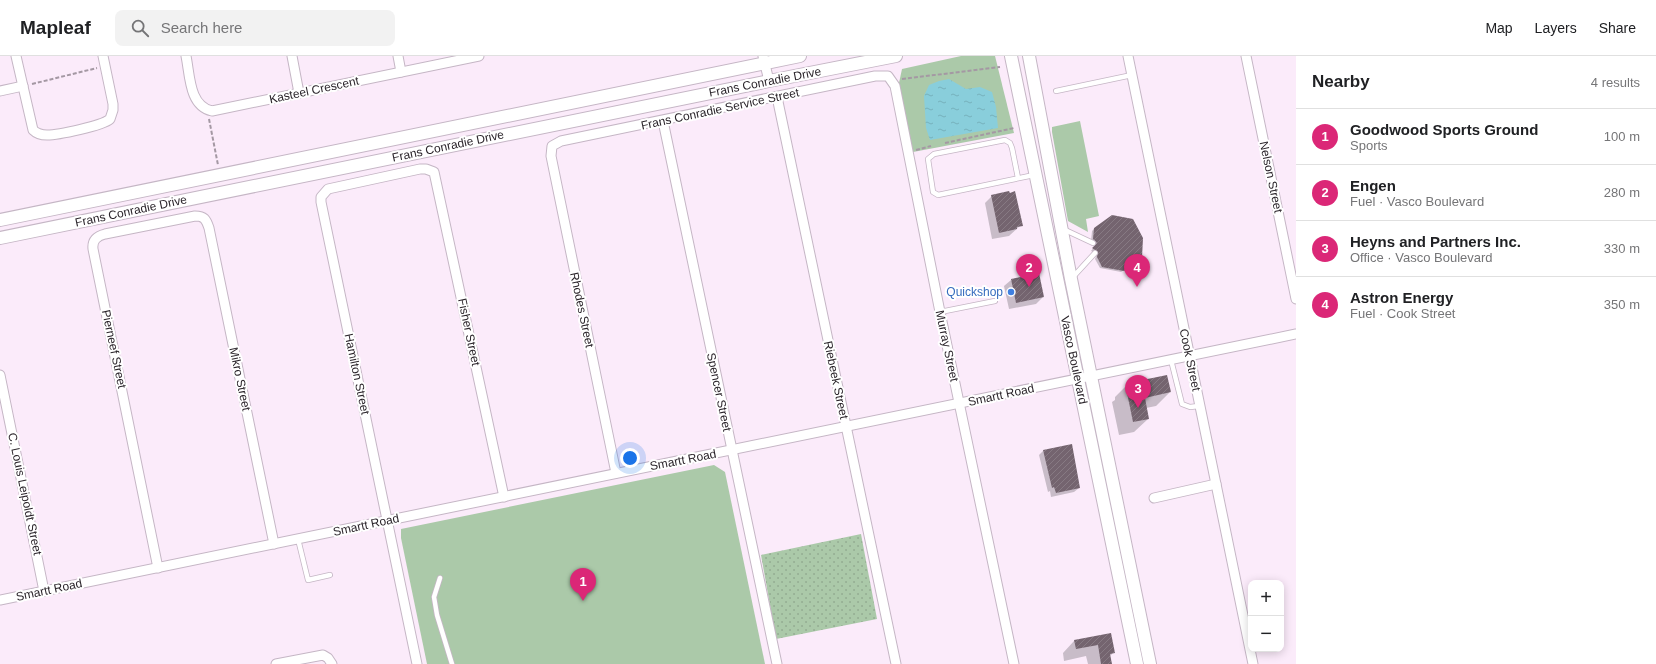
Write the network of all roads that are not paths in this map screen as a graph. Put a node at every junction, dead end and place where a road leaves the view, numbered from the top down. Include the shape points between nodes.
1 (16, 56) edge
2 (103, 56) edge
3 (186, 56) edge
4 (292, 56) edge
5 (398, 56) edge
6 (479, 56) edge
7 (800, 56) edge
8 (896, 56) edge
9 (1011, 56) edge
10 (1029, 56) edge
11 (1128, 56) edge
12 (1246, 56) edge
13 (764, 59) edge
14 (401, 72) junction
15 (1132, 75) junction
16 (890, 78) joint
17 (769, 80) junction
18 (23, 86) junction
19 (0, 91) edge
20 (1056, 91) dead end
21 (299, 93) junction
22 (777, 97) junction
23 (663, 121) junction
24 (552, 146) joint
25 (431, 170) joint
26 (1036, 175) junction
27 (1018, 178) junction
28 (202, 216) joint
29 (0, 220) edge
30 (1061, 228) junction
31 (0, 238) edge
32 (1093, 243) dead end
33 (1095, 253) dead end
34 (1071, 279) junction
35 (1296, 299) edge
36 (995, 301) dead end
37 (940, 312) junction
38 (1296, 334) edge
39 (1189, 356) junction
40 (1171, 360) junction
41 (0, 374) edge
42 (1091, 376) junction
43 (1078, 378) junction
44 (960, 404) junction
45 (1199, 406) junction
46 (846, 426) junction
47 (731, 450) junction
48 (616, 473) junction
49 (1216, 484) junction
50 (504, 497) junction
51 (1154, 498) dead end
52 (387, 521) junction
53 (298, 539) junction
54 (274, 544) junction
55 (158, 568) junction
56 (330, 575) dead end
57 (440, 578) dead end
58 (44, 591) junction
59 (0, 600) edge
60 (276, 664) edge
61 (332, 664) edge
62 (417, 664) edge
63 (452, 664) edge
64 (776, 664) edge
65 (896, 664) edge
66 (1014, 664) edge
67 (1137, 664) edge
68 (1150, 664) edge
69 (1253, 664) edge

1 - 18 street
2 - 18 street via 113,110 110,119 101,124 49,135 37,134 31,124
3 - 21 street, Kasteel Crescent via 196,100 208,110
4 - 21 street
5 - 14 street
6 - 14 street, Kasteel Crescent
7 - 13 main road, Frans Conradie Drive
8 - 17 main road, Frans Conradie Drive
9 - 26 main road, Vasco Boulevard
10 - 30 main road, Vasco Boulevard
11 - 15 street, Cook Street
12 - 35 street, Nelson Street
13 - 17 street
13 - 29 main road, Frans Conradie Drive
14 - 21 street, Kasteel Crescent
15 - 20 lane
15 - 39 street, Cook Street
16 - 22 street, Frans Conradie Service Street via 874,76
16 - 37 street, Murray Street via 909,152
17 - 31 main road, Frans Conradie Drive
18 - 19 street
22 - 23 street, Frans Conradie Service Street
22 - 46 street, Riebeek Street
23 - 24 street, Frans Conradie Service Street
23 - 47 street, Spencer Street
24 - 48 street, Rhodes Street via 551,156
25 - 50 street, Fisher Street via 436,176
25 - 52 street, Hamilton Street via 420,169 328,188 321,197
26 - 27 lane
26 - 43 main road, Vasco Boulevard
27 - 27 lane via 938,195 933,192 928,159 934,154 1005,140 1012,148
28 - 54 street, Mikro Street via 209,228
28 - 55 street, Pierneef Street via 105,234 94,240 93,246
30 - 32 lane
30 - 34 main road, Vasco Boulevard
33 - 34 lane
34 - 42 main road, Vasco Boulevard
36 - 37 lane
37 - 44 street, Murray Street
38 - 39 street, Smartt Road
39 - 40 street, Smartt Road
39 - 45 street, Cook Street
40 - 42 street, Smartt Road
40 - 45 lane via 1182,404 1190,407
41 - 58 street, C. Louis Leipoldt Street
42 - 43 street, Smartt Road
42 - 68 main road, Vasco Boulevard
43 - 44 street, Smartt Road
43 - 67 main road, Vasco Boulevard
44 - 46 street, Smartt Road
44 - 66 street, Murray Street
45 - 49 street, Cook Street
46 - 47 street, Smartt Road
46 - 65 street, Riebeek Street
47 - 48 street, Smartt Road
47 - 64 street, Spencer Street
48 - 50 street, Smartt Road
49 - 51 street
49 - 69 street, Cook Street
50 - 52 street, Smartt Road
52 - 53 street, Smartt Road
52 - 62 street, Hamilton Street
53 - 54 street, Smartt Road
53 - 56 lane via 308,580
54 - 55 street, Smartt Road
55 - 58 street, Smartt Road
57 - 63 lane via 434,597
58 - 59 street, Smartt Road
60 - 61 street via 323,655

